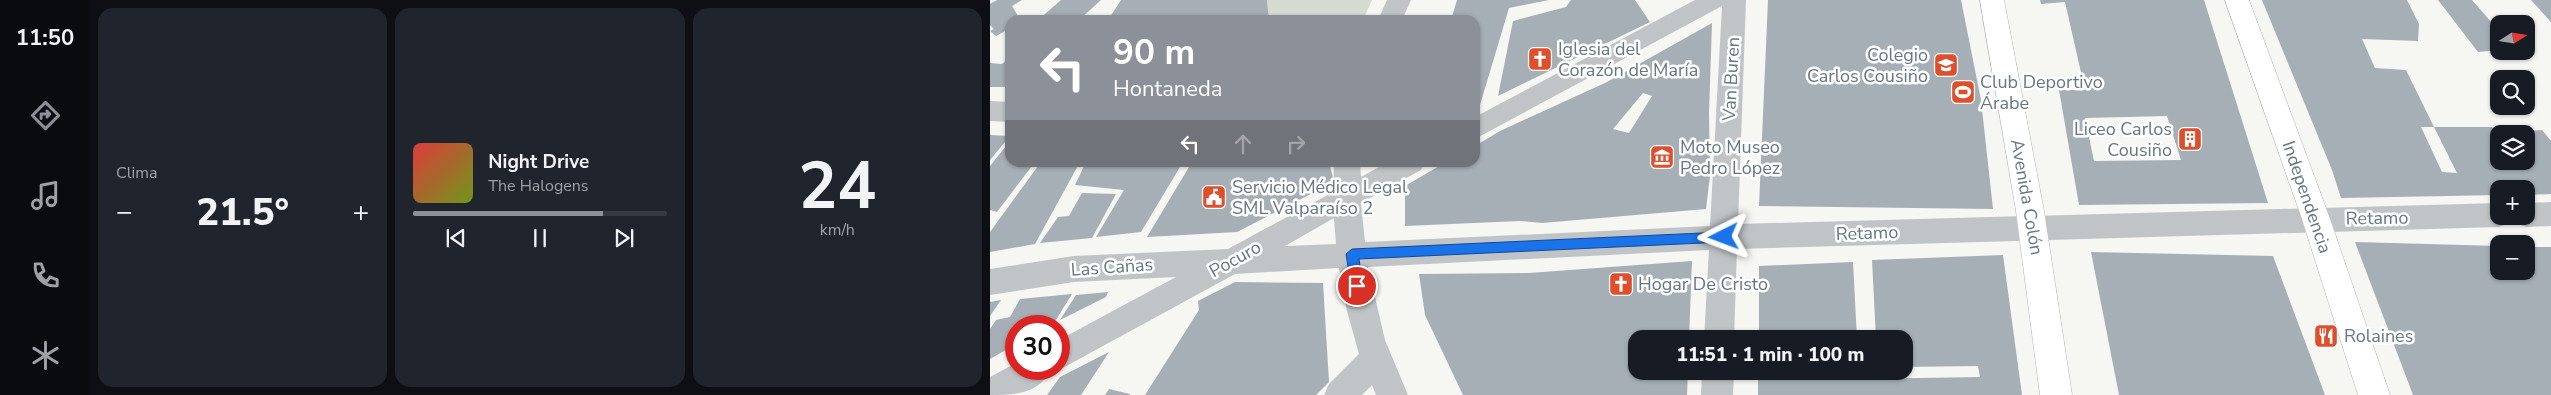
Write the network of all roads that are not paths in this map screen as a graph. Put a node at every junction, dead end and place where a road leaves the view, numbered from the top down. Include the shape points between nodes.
1 (1399, 0) edge
2 (1714, 0) edge
3 (1734, 0) edge
4 (1992, 0) edge
5 (2237, 0) edge
6 (1392, 15) edge
7 (990, 111) edge
8 (1005, 112) edge
9 (1480, 125) edge
10 (1347, 167) edge
11 (1403, 167) edge
12 (1347, 198) junction
13 (2551, 214) edge
14 (2490, 215) edge
15 (2535, 215) edge
16 (2316, 219) junction
17 (2033, 228) junction
18 (1724, 237) junction
19 (1352, 254) junction
20 (1235, 259) junction
21 (990, 282) edge
22 (1719, 330) edge
23 (1070, 350) edge
24 (1375, 360) junction
25 (1015, 380) edge
26 (1718, 380) edge
27 (990, 394) edge
28 (1340, 395) edge
29 (1392, 395) edge
30 (1717, 395) edge
31 (2056, 395) edge
32 (2374, 395) edge

1 - 6 street
2 - 9 street
3 - 18 street, Van Buren
4 - 17 main road, Avenida Colón
5 - 16 main road, Independencia
7 - 8 street
10 - 12 street
11 - 12 street, Pocuro
12 - 19 street
12 - 20 street, Pocuro
13 - 15 street
14 - 16 street, Retamo
16 - 17 street, Retamo
16 - 32 main road, Independencia
17 - 18 street, Retamo
17 - 31 main road, Avenida Colón
18 - 19 street, Retamo
18 - 22 street, Van Buren
19 - 20 street, Retamo
19 - 24 street via 1363,317
20 - 21 street, Las Cañas via 1074,269
20 - 23 street, Pocuro
24 - 28 street
24 - 29 street
25 - 27 street
26 - 30 street

